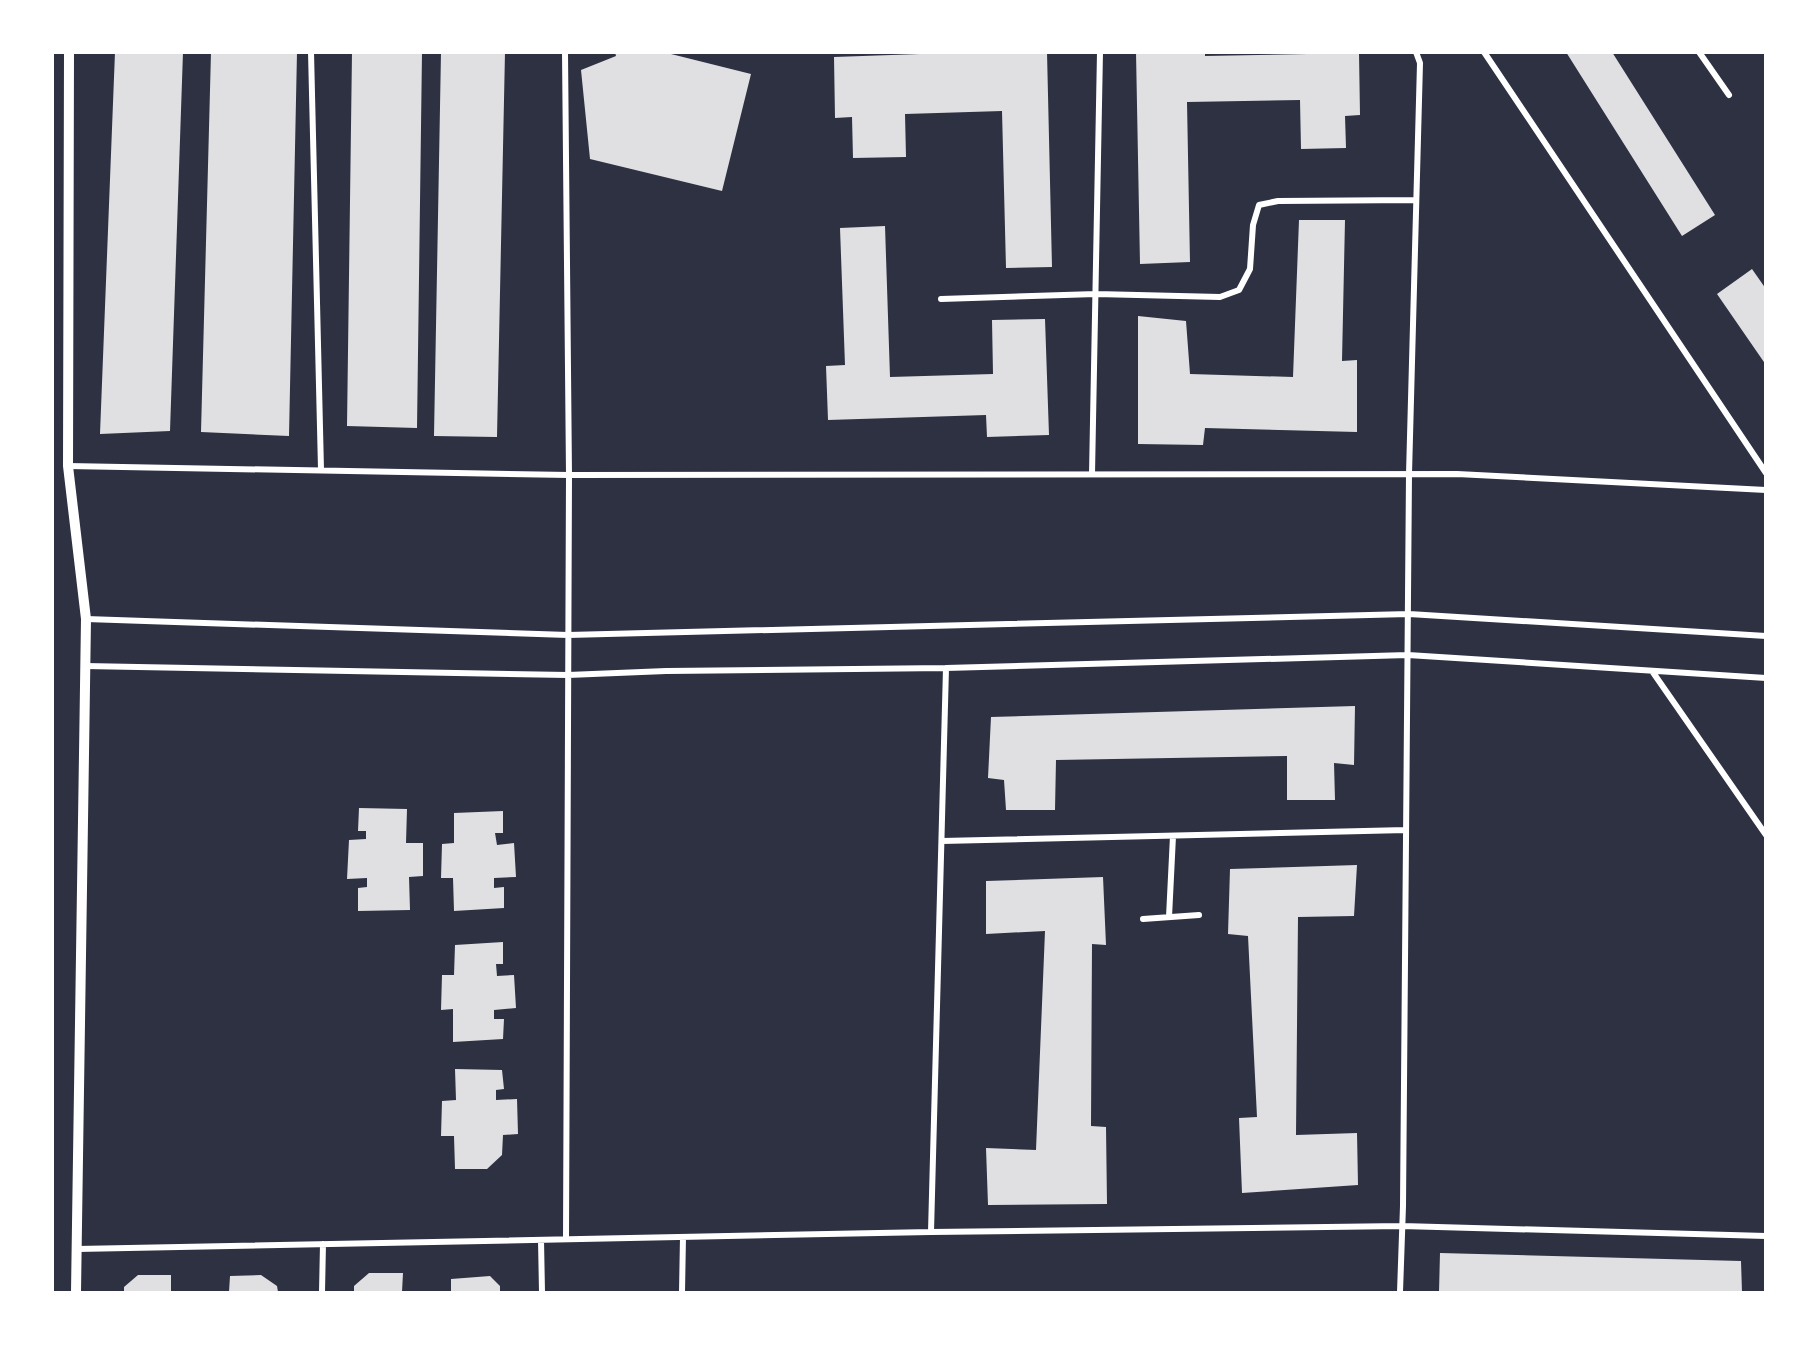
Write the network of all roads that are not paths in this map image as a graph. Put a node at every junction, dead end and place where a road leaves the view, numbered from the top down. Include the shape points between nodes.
1 (69, 52) edge
2 (311, 52) edge
3 (565, 52) edge
4 (1100, 52) edge
5 (1416, 52) edge
6 (1484, 52) edge
7 (1699, 52) edge
8 (1729, 95) dead end
9 (1416, 200) junction
10 (1096, 294) junction
11 (940, 299) dead end
12 (68, 466) junction
13 (321, 470) junction
14 (1766, 473) edge
15 (1092, 474) junction
16 (1409, 474) junction
17 (569, 475) junction
18 (1766, 490) edge
19 (1408, 614) junction
20 (86, 619) junction
21 (568, 635) junction
22 (1766, 636) edge
23 (1408, 654) junction
24 (85, 666) junction
25 (946, 668) junction
26 (1652, 671) junction
27 (568, 675) junction
28 (1766, 678) edge
29 (1406, 830) junction
30 (1766, 835) edge
31 (1173, 836) junction
32 (942, 841) junction
33 (1199, 915) dead end
34 (1169, 917) junction
35 (1143, 919) dead end
36 (1402, 1226) junction
37 (931, 1232) junction
38 (1766, 1236) edge
39 (683, 1237) junction
40 (566, 1239) junction
41 (541, 1240) junction
42 (323, 1244) junction
43 (77, 1249) junction
44 (76, 1293) edge
45 (322, 1293) edge
46 (542, 1293) edge
47 (682, 1293) edge
48 (1400, 1293) edge

1 - 12 street
2 - 13 street
3 - 17 street
4 - 10 street
5 - 9 street via 1420,63
6 - 14 street
7 - 8 street
9 - 10 street via 1278,201 1259,205 1253,225 1250,269 1239,290 1220,297
9 - 16 street
10 - 11 street
10 - 15 street
12 - 13 street
12 - 20 street
13 - 17 street
15 - 16 street
15 - 17 street
16 - 18 street
16 - 19 street
17 - 21 street
19 - 21 street
19 - 22 street
19 - 23 street
20 - 21 street
20 - 24 street
21 - 27 street
23 - 25 street
23 - 26 street
23 - 29 street
24 - 27 street
24 - 43 street
25 - 27 street
25 - 32 street
26 - 28 street
26 - 30 street
27 - 40 street
29 - 31 street
29 - 36 street
31 - 32 street
31 - 34 street
32 - 37 street
33 - 34 street
34 - 35 street
36 - 37 street
36 - 38 street
36 - 48 street
37 - 39 street
39 - 40 street
39 - 47 street
40 - 41 street
41 - 42 street
41 - 46 street
42 - 43 street
42 - 45 street
43 - 44 street

